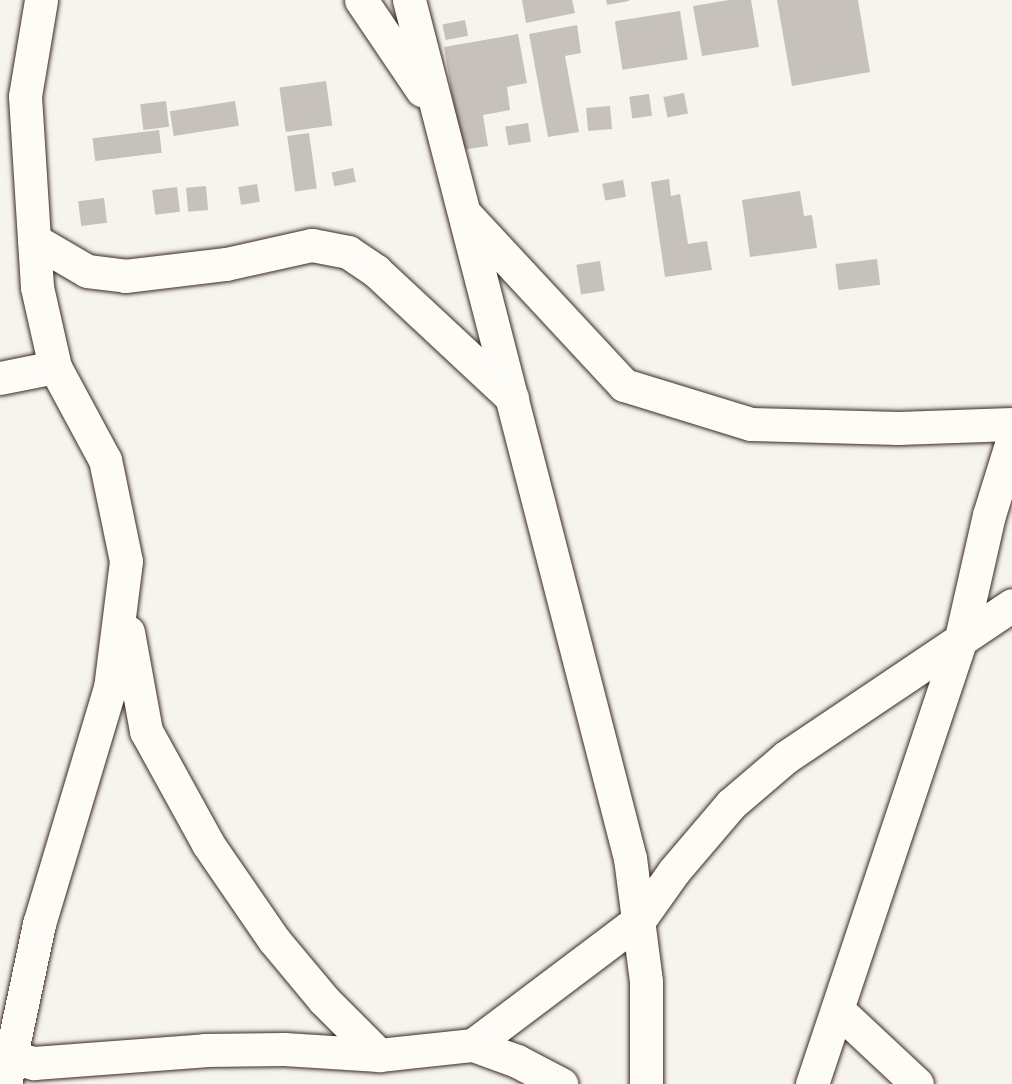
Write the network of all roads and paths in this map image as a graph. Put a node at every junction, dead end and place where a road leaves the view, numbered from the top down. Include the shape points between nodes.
1 (41, 0) edge
2 (361, 0) edge
3 (409, 0) edge
4 (441, 123) junction
5 (464, 213) junction
6 (34, 240) junction
7 (56, 368) junction
8 (0, 378) edge
9 (512, 398) junction
10 (1012, 424) edge
11 (1012, 441) edge
12 (126, 561) junction
13 (1012, 605) edge
14 (962, 638) junction
15 (640, 919) junction
16 (838, 1010) junction
17 (472, 1045) junction
18 (379, 1055) junction
19 (8, 1070) edge
20 (561, 1084) edge
21 (646, 1084) edge
22 (813, 1084) edge
23 (917, 1084) edge

1 - 6 street via 25,96
2 - 4 street
3 - 4 street
4 - 5 street
5 - 9 street
5 - 10 street via 624,385 751,424 898,428
6 - 7 street via 37,287
6 - 9 street via 87,271 125,276 226,264 312,245 348,252 376,271
7 - 8 street
7 - 12 street via 105,460
9 - 15 street via 616,798
11 - 14 street via 989,515
12 - 18 street via 128,642 146,731 208,844 274,940 324,1000
12 - 19 street via 110,688 39,924
13 - 14 street
14 - 15 street via 786,757 731,804 674,871
14 - 16 street
15 - 17 street
15 - 21 street via 646,981
16 - 22 street
16 - 23 street
17 - 18 street
17 - 20 street via 517,1061
18 - 19 street via 284,1049 205,1050 34,1063

